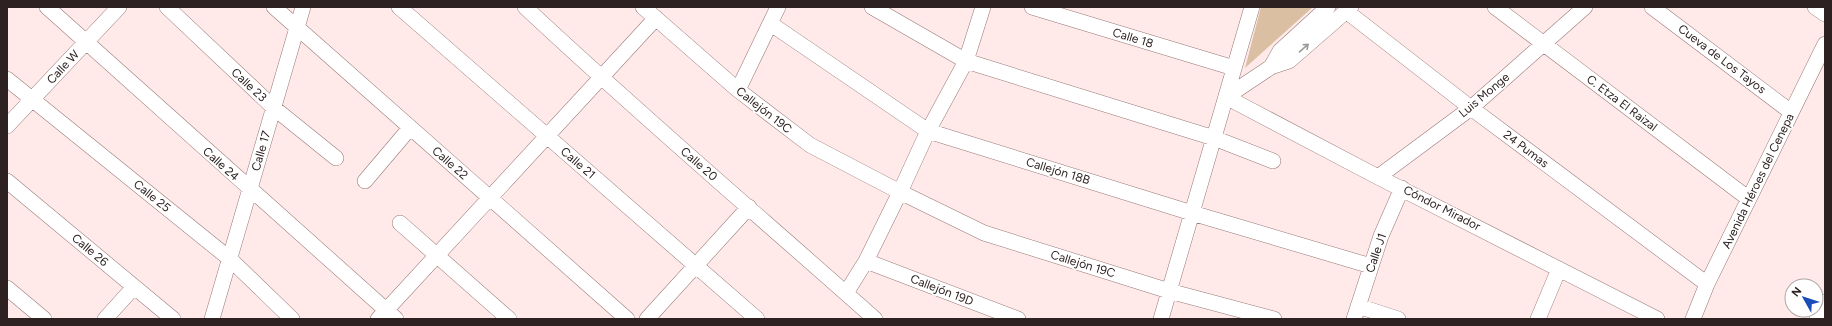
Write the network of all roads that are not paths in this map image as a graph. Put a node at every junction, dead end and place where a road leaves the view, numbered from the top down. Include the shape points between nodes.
1 (47, 7) edge
2 (119, 7) edge
3 (166, 7) edge
4 (274, 7) edge
5 (303, 7) edge
6 (399, 7) edge
7 (524, 7) edge
8 (643, 7) edge
9 (777, 7) edge
10 (872, 7) edge
11 (983, 7) edge
12 (1032, 7) edge
13 (1252, 7) edge
14 (1328, 7) edge
15 (1495, 7) edge
16 (1585, 7) edge
17 (1652, 7) edge
18 (1815, 7) edge
19 (1348, 9) edge
20 (1825, 14) edge
21 (656, 18) junction
22 (771, 24) junction
23 (297, 28) junction
24 (87, 42) junction
25 (1544, 44) junction
26 (1825, 44) edge
27 (966, 61) junction
28 (1271, 67) junction
29 (1234, 68) junction
30 (600, 78) junction
31 (7, 79) edge
32 (738, 90) junction
33 (1226, 97) junction
34 (32, 100) junction
35 (274, 108) junction
36 (1471, 108) junction
37 (1791, 112) junction
38 (7, 126) edge
39 (410, 128) junction
40 (928, 131) junction
41 (547, 136) junction
42 (1214, 138) junction
43 (336, 158) dead end
44 (1274, 161) dead end
45 (1378, 177) junction
46 (7, 181) edge
47 (365, 181) dead end
48 (1402, 188) junction
49 (250, 190) junction
50 (900, 192) junction
51 (490, 198) junction
52 (1749, 199) junction
53 (749, 206) junction
54 (1192, 213) junction
55 (400, 223) dead end
56 (437, 257) junction
57 (230, 259) junction
58 (866, 261) junction
59 (696, 266) junction
60 (1371, 266) junction
61 (1559, 269) junction
62 (1707, 284) junction
63 (134, 287) junction
64 (7, 288) edge
65 (1169, 291) junction
66 (846, 293) junction
67 (1825, 302) edge
68 (1356, 313) edge
69 (1629, 313) edge
70 (386, 316) edge
71 (44, 319) edge
72 (105, 319) edge
73 (173, 319) edge
74 (212, 319) edge
75 (292, 319) edge
76 (509, 319) edge
77 (627, 319) edge
78 (647, 319) edge
79 (757, 319) edge
80 (875, 319) edge
81 (1018, 319) edge
82 (1161, 319) edge
83 (1274, 319) edge
84 (1398, 319) edge
85 (1538, 319) edge
86 (1657, 319) edge
87 (1693, 319) edge
88 (1817, 319) edge

1 - 24 street, Calle 24
2 - 24 street, Calle W
3 - 35 street, Calle 23
4 - 23 street, Calle 22
5 - 23 street, Calle 17
6 - 41 street, Calle 21
7 - 30 street, Calle 20
8 - 21 street, Callejón 19C
9 - 22 street
10 - 27 street
11 - 27 street
12 - 29 street, Calle 18
13 - 29 street
14 - 28 street via 1280,51
15 - 25 street, C. Etza El Raizal
16 - 25 street, Luis Monge
17 - 37 street, Cueva de Los Tayos
18 - 20 street
28 -> 19 street via 1289,61
19 - 36 street, 24 Pumas
21 - 30 street
21 - 32 street, Callejón 19C
22 - 32 street
22 - 40 street, Callejón 18B
23 - 35 street, Calle 17
23 - 39 street, Calle 22
24 - 34 street, Calle W
24 - 49 street, Calle 24
25 - 36 street, Luis Monge
25 - 52 street, C. Etza El Raizal
26 - 37 street, Avenida Héroes del Cenepa
27 - 40 street
27 - 42 street
28 - 33 street
29 - 33 street
30 - 41 street
30 - 53 street, Calle 20
31 - 34 street, Calle 25
32 - 50 street, Callejón 19C via 810,145
33 - 42 street
33 - 45 street, Cóndor Mirador
34 - 38 street, Calle W
34 - 57 street, Calle 25
35 - 43 street, Calle 23
35 - 49 street, Calle 17
36 - 45 street, Luis Monge
36 - 62 street, 24 Pumas
37 - 52 street, Avenida Héroes del Cenepa
39 - 47 street
39 - 51 street, Calle 22
40 - 50 street
40 - 54 street, Callejón 18B
41 - 51 street
41 - 59 street, Calle 21
42 - 44 street
42 - 54 street
45 - 48 street, Cóndor Mirador
46 - 63 street, Calle 26
48 - 60 street, Calle J1
48 - 61 street, Cóndor Mirador
49 - 57 street, Calle 17
49 - 70 street, Calle 24
50 - 58 street
50 - 65 street, Callejón 19C via 984,233
51 - 56 street
51 - 77 street, Calle 22
52 - 62 street, Avenida Héroes del Cenepa
53 - 59 street
53 - 66 street, Calle 20
54 - 60 street, Callejón 18B
54 - 65 street
55 - 56 street
56 - 70 street
56 - 76 street
57 - 74 street, Calle 17
57 - 75 street, Calle 25
58 - 66 street
58 - 81 street, Callejón 19D
59 - 78 street
59 - 79 street, Calle 21
60 - 68 street, Calle J1
61 - 69 street, Cóndor Mirador
61 - 85 street
62 - 87 street, Avenida Héroes del Cenepa
63 - 72 street
63 - 73 street, Calle 26
64 - 71 street
65 - 82 street
65 - 83 street, Callejón 19C
66 - 80 street, Calle 20
67 - 88 street
68 - 84 street
69 - 86 street, Cóndor Mirador

